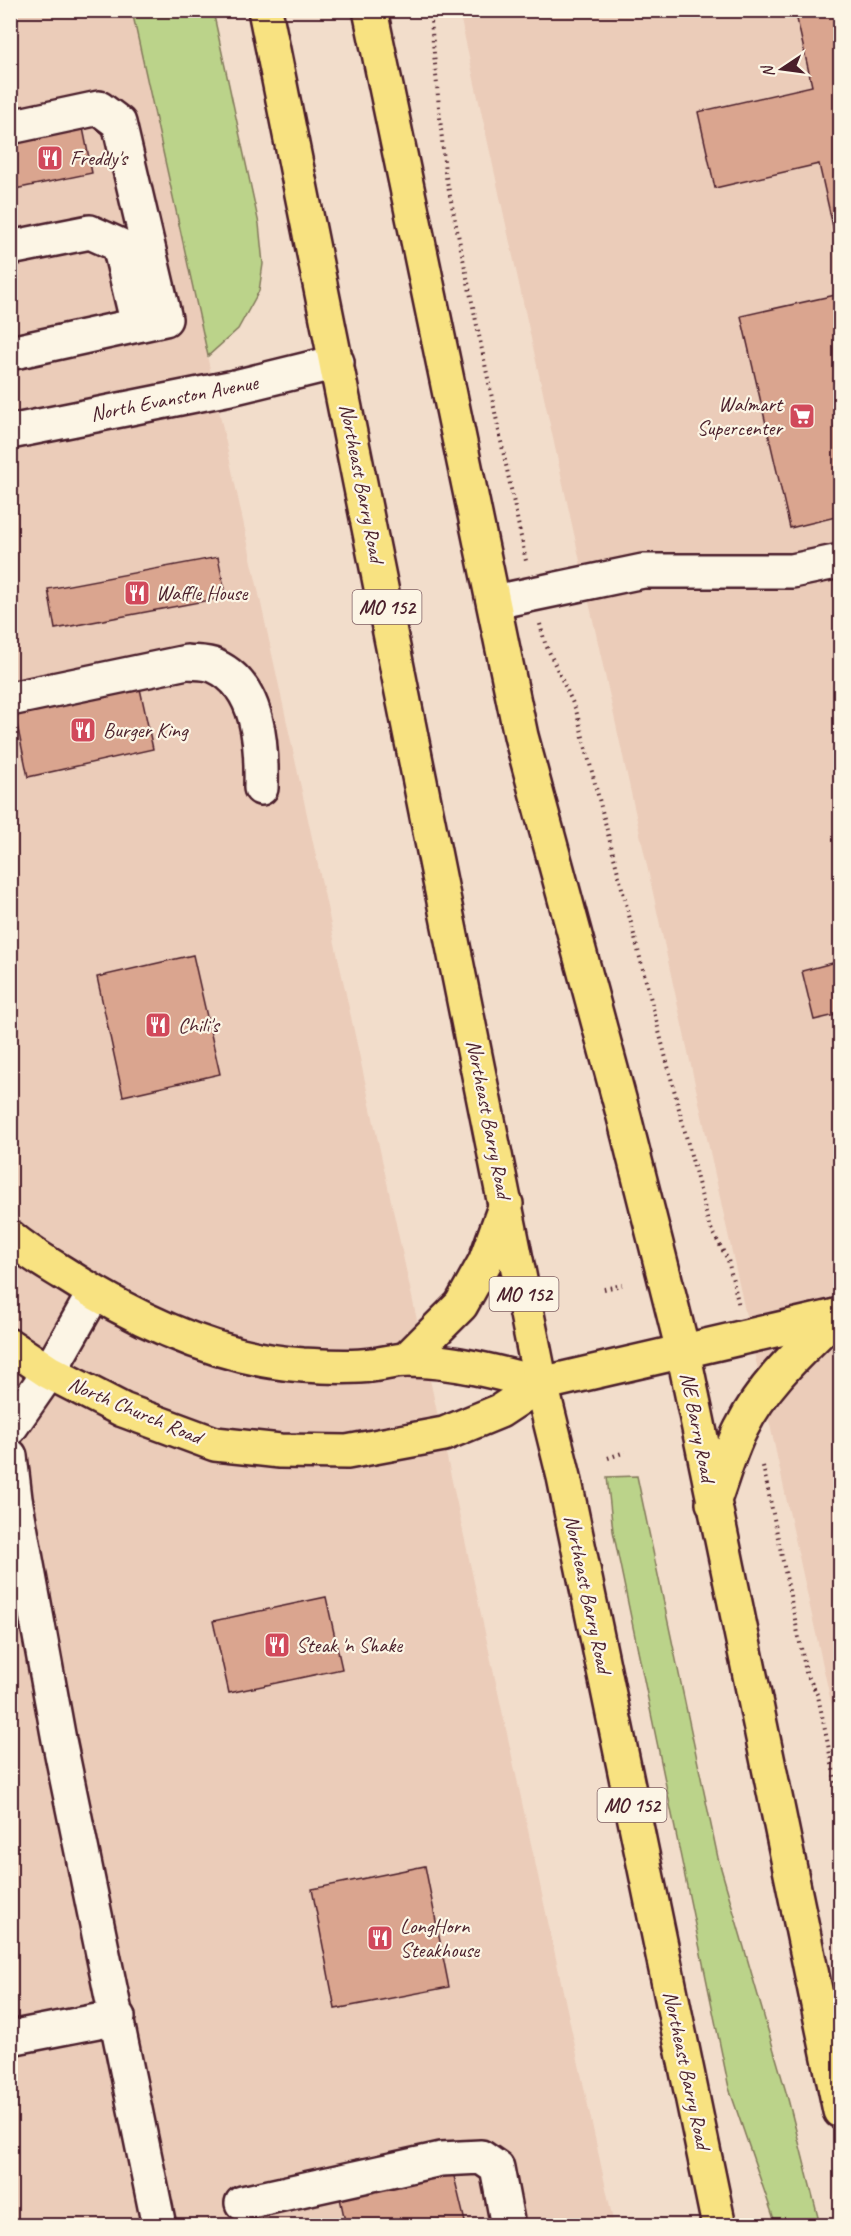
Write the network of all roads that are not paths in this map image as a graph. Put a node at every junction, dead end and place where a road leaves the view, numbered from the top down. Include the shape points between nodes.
1 (265, 10) edge
2 (370, 10) edge
3 (10, 127) edge
4 (10, 248) edge
5 (138, 325) junction
6 (10, 353) edge
7 (338, 362) junction
8 (10, 432) edge
9 (840, 561) edge
10 (495, 602) junction
11 (10, 699) edge
12 (261, 788) dead end
13 (506, 1204) junction
14 (10, 1237) edge
15 (94, 1293) junction
16 (838, 1315) edge
17 (10, 1346) edge
18 (683, 1351) junction
19 (406, 1360) junction
20 (49, 1372) junction
21 (541, 1384) junction
22 (10, 1428) edge
23 (10, 1456) edge
24 (713, 1503) junction
25 (118, 2017) junction
26 (10, 2038) edge
27 (840, 2111) edge
28 (242, 2203) dead end
29 (159, 2226) edge
30 (508, 2226) edge
31 (719, 2226) edge

1 - 7 main road, Northeast Barry Road / MO 152
2 - 10 main road
3 - 5 street via 99,108 119,123 165,319
4 - 5 street via 90,232 119,245
5 - 6 street
7 - 8 street, North Evanston Avenue
7 - 13 main road, Northeast Barry Road / MO 152
9 - 10 street via 792,571 643,571
10 - 18 main road via 521,736
11 - 12 street via 187,662 210,664 230,676 246,695 256,719 262,752
13 - 19 main road via 484,1262 460,1305
13 - 21 main road, Northeast Barry Road / MO 152
14 - 15 main road, North Church Road
15 - 19 main road, North Church Road via 144,1319 253,1360 369,1366
15 - 20 street
16 - 18 main road, North Church Road
16 - 24 main road via 761,1394 740,1430
17 - 20 main road, North Church Road
18 - 21 main road, North Church Road
18 - 24 main road, NE Barry Road
19 - 21 main road, North Church Road via 493,1371
20 - 21 main road, North Church Road via 123,1410 215,1444 291,1451 347,1452 444,1434 500,1411
20 - 22 street
21 - 31 main road, Northeast Barry Road / MO 152 via 564,1477
23 - 25 street via 59,1740
24 - 27 main road
25 - 26 street
25 - 29 street
28 - 30 street via 441,2159 481,2157 497,2168

